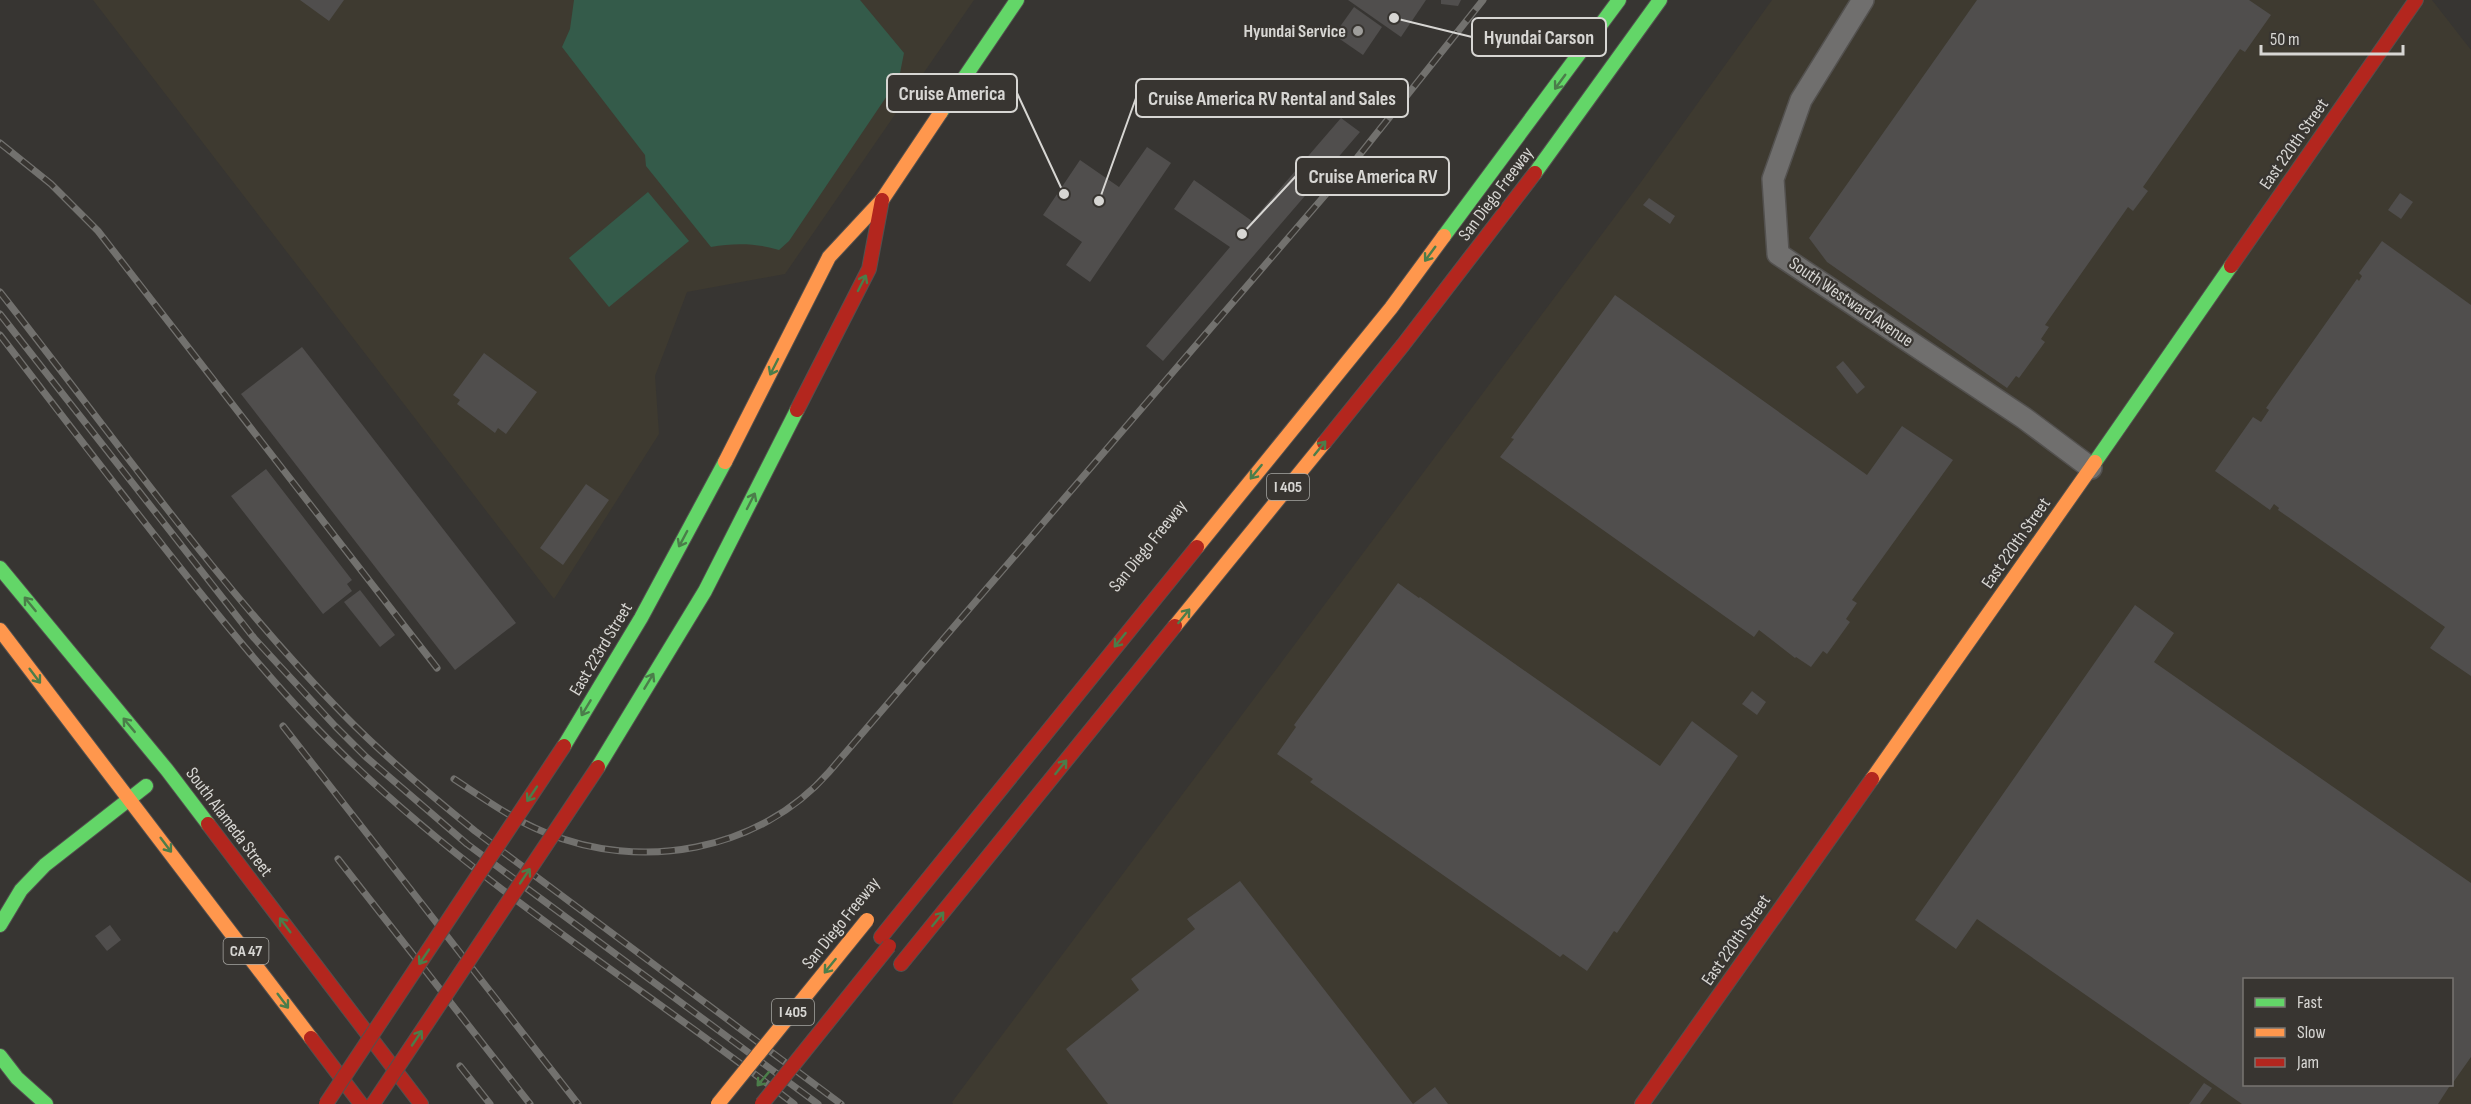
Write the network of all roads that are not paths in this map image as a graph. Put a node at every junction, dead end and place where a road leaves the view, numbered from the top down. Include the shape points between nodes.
1 (1017, 0) edge
2 (1618, 0) edge
3 (1635, 0) edge
4 (1660, 0) edge
5 (1863, 0) edge
6 (2416, 0) edge
7 (1580, 76) dead end
8 (1512, 167) dead end
9 (882, 200) junction
10 (2091, 468) junction
11 (0, 568) edge
12 (0, 630) edge
13 (167, 770) junction
14 (130, 798) junction
15 (870, 916) dead end
16 (0, 925) edge
17 (885, 941) junction
18 (898, 969) dead end
19 (808, 1025) dead end
20 (0, 1056) edge
21 (45, 1104) edge
22 (326, 1104) edge
23 (361, 1104) edge
24 (373, 1104) edge
25 (421, 1104) edge
26 (718, 1104) edge
27 (762, 1104) edge
28 (1642, 1104) edge

1 - 9 main road, East 223rd Street
2 -> 17 main road via 1391,308
3 - 7 main road
18 -> 4 main road, San Diego Freeway / I 405 via 1403,345 1541,165
5 - 10 street, South Westward Avenue via 1801,100 1773,179 1778,254 2024,418
6 - 10 main road, East 220th Street
8 - 17 main road via 1415,296
9 -> 22 main road, East 223rd Street, bridge via 830,257 743,430 641,618 564,746
24 -> 9 main road, East 223rd Street, bridge via 598,767 705,591 869,269
10 - 28 main road, East 220th Street
13 -> 11 main road, South Alameda Street / CA 47
12 -> 14 main road, CA 47
13 - 14 main road
25 -> 13 main road, South Alameda Street / CA 47
14 - 16 main road via 45,865 21,890
14 -> 23 main road, CA 47
15 -> 26 main road, San Diego Freeway / I 405, bridge
17 - 19 main road
27 -> 17 main road, bridge
20 - 21 main road

